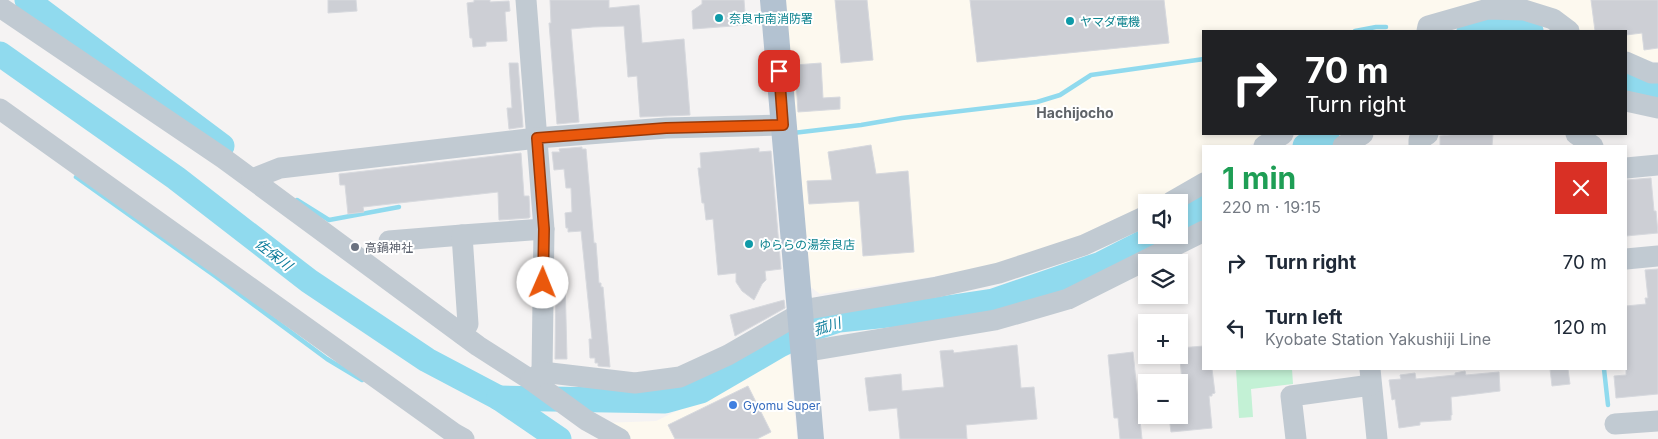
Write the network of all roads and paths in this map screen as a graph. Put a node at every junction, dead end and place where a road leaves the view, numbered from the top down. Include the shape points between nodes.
1 (526, 0) edge
2 (773, 0) edge
3 (0, 7) edge
4 (1427, 30) edge
5 (1568, 30) edge
6 (1627, 62) edge
7 (1658, 73) edge
8 (1627, 101) edge
9 (1658, 108) edge
10 (0, 109) edge
11 (783, 125) junction
12 (1281, 135) edge
13 (1426, 135) edge
14 (1577, 135) edge
15 (537, 138) junction
16 (1266, 145) edge
17 (1419, 145) edge
18 (1592, 145) edge
19 (1658, 165) edge
20 (1627, 168) edge
21 (252, 179) junction
22 (1202, 184) edge
23 (1185, 194) edge
24 (1138, 220) edge
25 (544, 229) junction
26 (1202, 231) edge
27 (462, 235) junction
28 (389, 241) dead end
29 (1658, 256) edge
30 (1627, 259) edge
31 (800, 318) junction
32 (462, 334) junction
33 (803, 350) junction
34 (536, 376) junction
35 (1371, 377) edge
36 (1658, 421) edge
37 (1614, 424) dead end
38 (464, 439) edge
39 (620, 439) edge
40 (811, 439) edge
41 (1296, 439) edge
42 (1377, 439) edge

1 - 15 street
2 - 11 main road
3 - 21 street
4 - 5 street via 1428,26 1488,9 1524,10 1553,19
6 - 7 street
8 - 9 street
10 - 38 street
11 - 15 street via 666,128
11 - 31 main road
12 - 16 street
13 - 17 street via 1419,140
14 - 18 street
15 - 21 street via 280,168
15 - 25 street
19 - 20 street
21 - 32 street
22 - 23 street
24 - 31 street via 1084,245 998,273 808,309
25 - 27 street
25 - 34 street
26 - 33 street via 1068,299 995,320
27 - 28 street
27 - 32 street via 468,324
29 - 30 street
31 - 33 main road
31 - 34 street via 680,377 635,383
32 - 34 street
33 - 40 main road
34 - 39 street via 586,420
35 - 41 street via 1291,396
35 - 42 street
36 - 37 street

